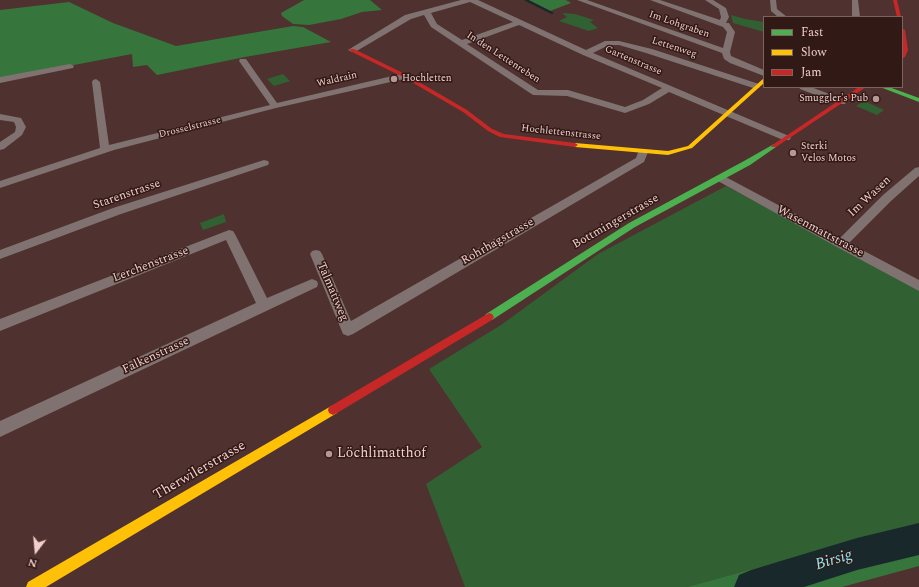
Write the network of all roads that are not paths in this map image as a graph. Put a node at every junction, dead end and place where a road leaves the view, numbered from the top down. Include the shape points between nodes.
1 (469, 0) edge
2 (472, 0) edge
3 (580, 0) edge
4 (653, 0) edge
5 (708, 0) edge
6 (773, 0) edge
7 (855, 0) edge
8 (895, 0) edge
9 (426, 11) junction
10 (782, 16) edge
11 (856, 16) edge
12 (899, 16) edge
13 (520, 22) junction
14 (722, 23) junction
15 (903, 37) edge
16 (462, 43) junction
17 (352, 50) joint
18 (726, 52) junction
19 (586, 53) junction
20 (903, 55) edge
21 (243, 61) dead end
22 (70, 66) dead end
23 (763, 73) edge
24 (405, 76) junction
25 (0, 80) edge
26 (763, 81) edge
27 (96, 82) dead end
28 (756, 86) junction
29 (669, 88) junction
30 (806, 88) edge
31 (862, 88) edge
32 (886, 88) edge
33 (919, 100) edge
34 (842, 102) junction
35 (275, 106) junction
36 (727, 112) junction
37 (0, 117) edge
38 (786, 138) junction
39 (0, 147) edge
40 (105, 150) junction
41 (643, 152) junction
42 (264, 163) dead end
43 (919, 170) edge
44 (720, 178) junction
45 (0, 185) edge
46 (840, 244) junction
47 (316, 254) dead end
48 (0, 255) edge
49 (312, 284) dead end
50 (919, 286) edge
51 (264, 305) junction
52 (0, 325) edge
53 (348, 330) joint
54 (382, 381) joint
55 (0, 429) edge
56 (33, 587) edge

1 - 9 street
2 - 13 street, Gartenstrasse
3 - 18 street, Im Lohgraben
4 - 14 street
5 - 14 street via 722,8
6 - 10 street via 774,10
7 - 11 street
8 - 12 main road
9 - 16 street, In den Lettenreben via 434,26
9 - 17 street via 408,17
13 - 16 street
13 - 19 street, Gartenstrasse
14 - 18 street via 732,32
15 - 20 main road
16 - 29 street, In den Lettenreben via 536,93 568,93 625,110 646,102
17 - 24 main road, Hochlettenstrasse
18 - 23 street via 727,57 733,61
19 - 28 street, Lettenweg via 608,44 619,43
19 - 29 street, Gartenstrasse
21 - 35 street
22 - 25 street
24 - 35 street, Waldrain
24 - 41 main road, Hochlettenstrasse via 502,136
26 - 28 main road, Hochlettenstrasse
27 - 40 street
28 - 36 main road, Hochlettenstrasse
29 - 36 street, Gartenstrasse
30 - 34 street
31 - 34 main road, Bottmingerstrasse
32 - 33 main road
34 - 38 main road, Bottmingerstrasse
35 - 40 street, Drosselstrasse
36 - 38 street, Gartenstrasse
36 - 41 main road, Hochlettenstrasse via 690,147 668,153
37 - 39 street via 18,120 21,127 19,133
38 - 44 main road, Bottmingerstrasse
40 - 45 street, Drosselstrasse
41 - 53 street, Rohrhagstrasse via 640,160
42 - 48 street, Starenstrasse via 117,211
43 - 46 street, Im Wasen
44 - 46 street, Wasenmattstrasse
44 - 54 main road, Bottmingerstrasse via 632,225 475,326
46 - 50 street, Wasenmattstrasse
47 - 53 street, Talmattweg
49 - 51 street, Falkenstrasse
51 - 52 street, Lerchenstrasse via 229,234
51 - 55 street, Falkenstrasse
54 - 56 main road, Therwilerstrasse

